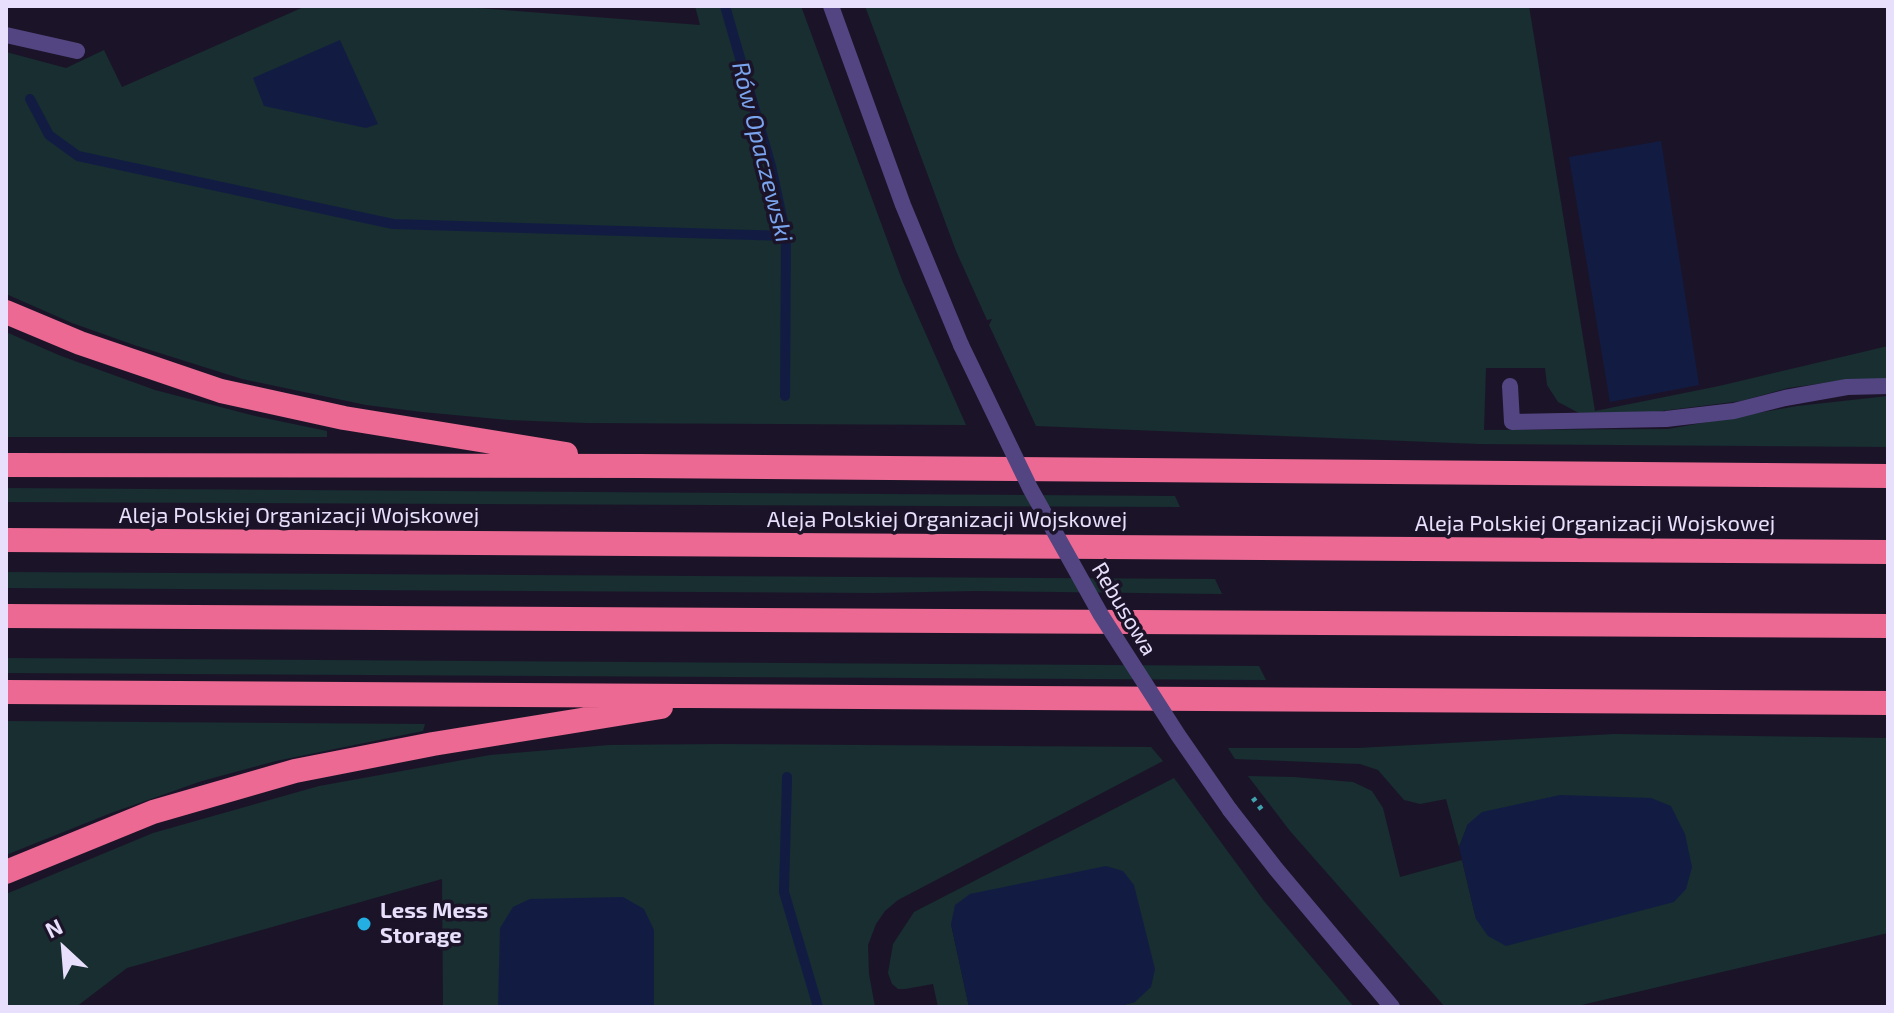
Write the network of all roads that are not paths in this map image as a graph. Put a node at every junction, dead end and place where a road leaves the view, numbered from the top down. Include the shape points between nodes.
1 (831, 6) edge
2 (6, 35) edge
3 (77, 51) dead end
4 (6, 312) edge
5 (1510, 386) dead end
6 (1888, 386) edge
7 (6, 465) edge
8 (640, 466) junction
9 (1888, 476) edge
10 (6, 540) edge
11 (1888, 552) edge
12 (6, 616) edge
13 (1888, 626) edge
14 (6, 692) edge
15 (727, 696) junction
16 (1888, 703) edge
17 (6, 872) edge
18 (1392, 1007) edge

1 - 18 street, Rebusowa, bridge via 903,205 961,345 1018,464 1101,615 1230,810
2 - 3 street
4 - 8 highway via 221,391 344,418
5 - 6 street via 1512,422 1666,419 1847,387
7 - 8 highway
8 - 9 highway
10 - 11 highway, Aleja Polskiej Organizacji Wojskowej
12 - 13 highway
14 - 15 highway
15 - 16 highway
15 - 17 highway via 295,771 153,812

